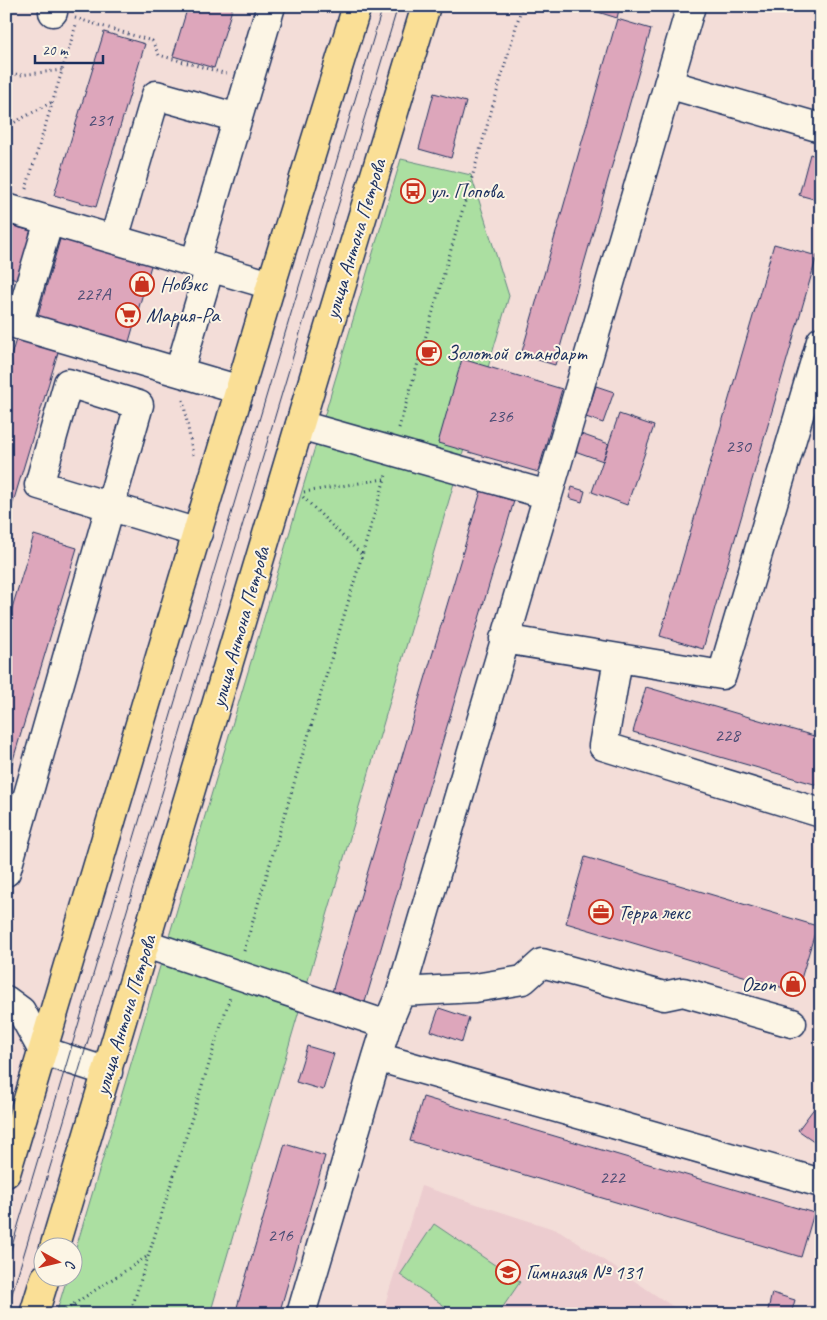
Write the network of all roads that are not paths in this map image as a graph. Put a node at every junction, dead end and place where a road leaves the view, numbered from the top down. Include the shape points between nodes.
1 (271, 6) edge
2 (357, 6) edge
3 (426, 6) edge
4 (691, 6) edge
5 (668, 84) junction
6 (238, 118) junction
7 (821, 128) edge
8 (13, 210) edge
9 (49, 221) junction
10 (114, 239) junction
11 (203, 265) junction
12 (272, 285) junction
13 (821, 341) edge
14 (179, 372) junction
15 (240, 390) junction
16 (300, 425) junction
17 (548, 494) junction
18 (110, 506) junction
19 (198, 533) junction
20 (504, 639) junction
21 (618, 659) junction
22 (821, 813) edge
23 (6, 872) edge
24 (146, 944) junction
25 (401, 992) junction
26 (6, 1000) edge
27 (792, 1023) dead end
28 (387, 1025) junction
29 (43, 1051) junction
30 (377, 1057) junction
31 (108, 1072) junction
32 (6, 1173) edge
33 (821, 1183) edge
34 (57, 1238) edge
35 (42, 1288) edge
36 (34, 1314) edge
37 (301, 1314) edge

1 - 6 street
2 - 12 main road
3 - 16 main road, улица Антона Петрова
4 - 5 street
5 - 7 street
5 - 17 street
6 - 10 street via 156,94
6 - 11 street
8 - 9 street
9 - 10 street
9 - 14 street via 18,325
10 - 11 street
11 - 12 street
11 - 14 street
12 - 15 main road
13 - 21 street via 722,675
14 - 15 street
15 - 19 main road
16 - 17 street
16 - 24 main road, улица Антона Петрова
17 - 20 street
18 - 18 street via 139,405 68,383 39,485
18 - 19 street
18 - 23 street
19 - 29 main road
20 - 21 street
20 - 25 street
21 - 22 street via 603,746
24 - 28 street
24 - 31 main road, улица Антона Петрова
25 - 27 street via 474,988 523,980 542,963 664,996 683,992
25 - 28 street
26 - 29 street via 21,1011
28 - 30 street
29 - 31 street
29 - 32 main road
30 - 33 street
30 - 37 street
31 - 34 main road, улица Антона Петрова
35 - 36 main road

